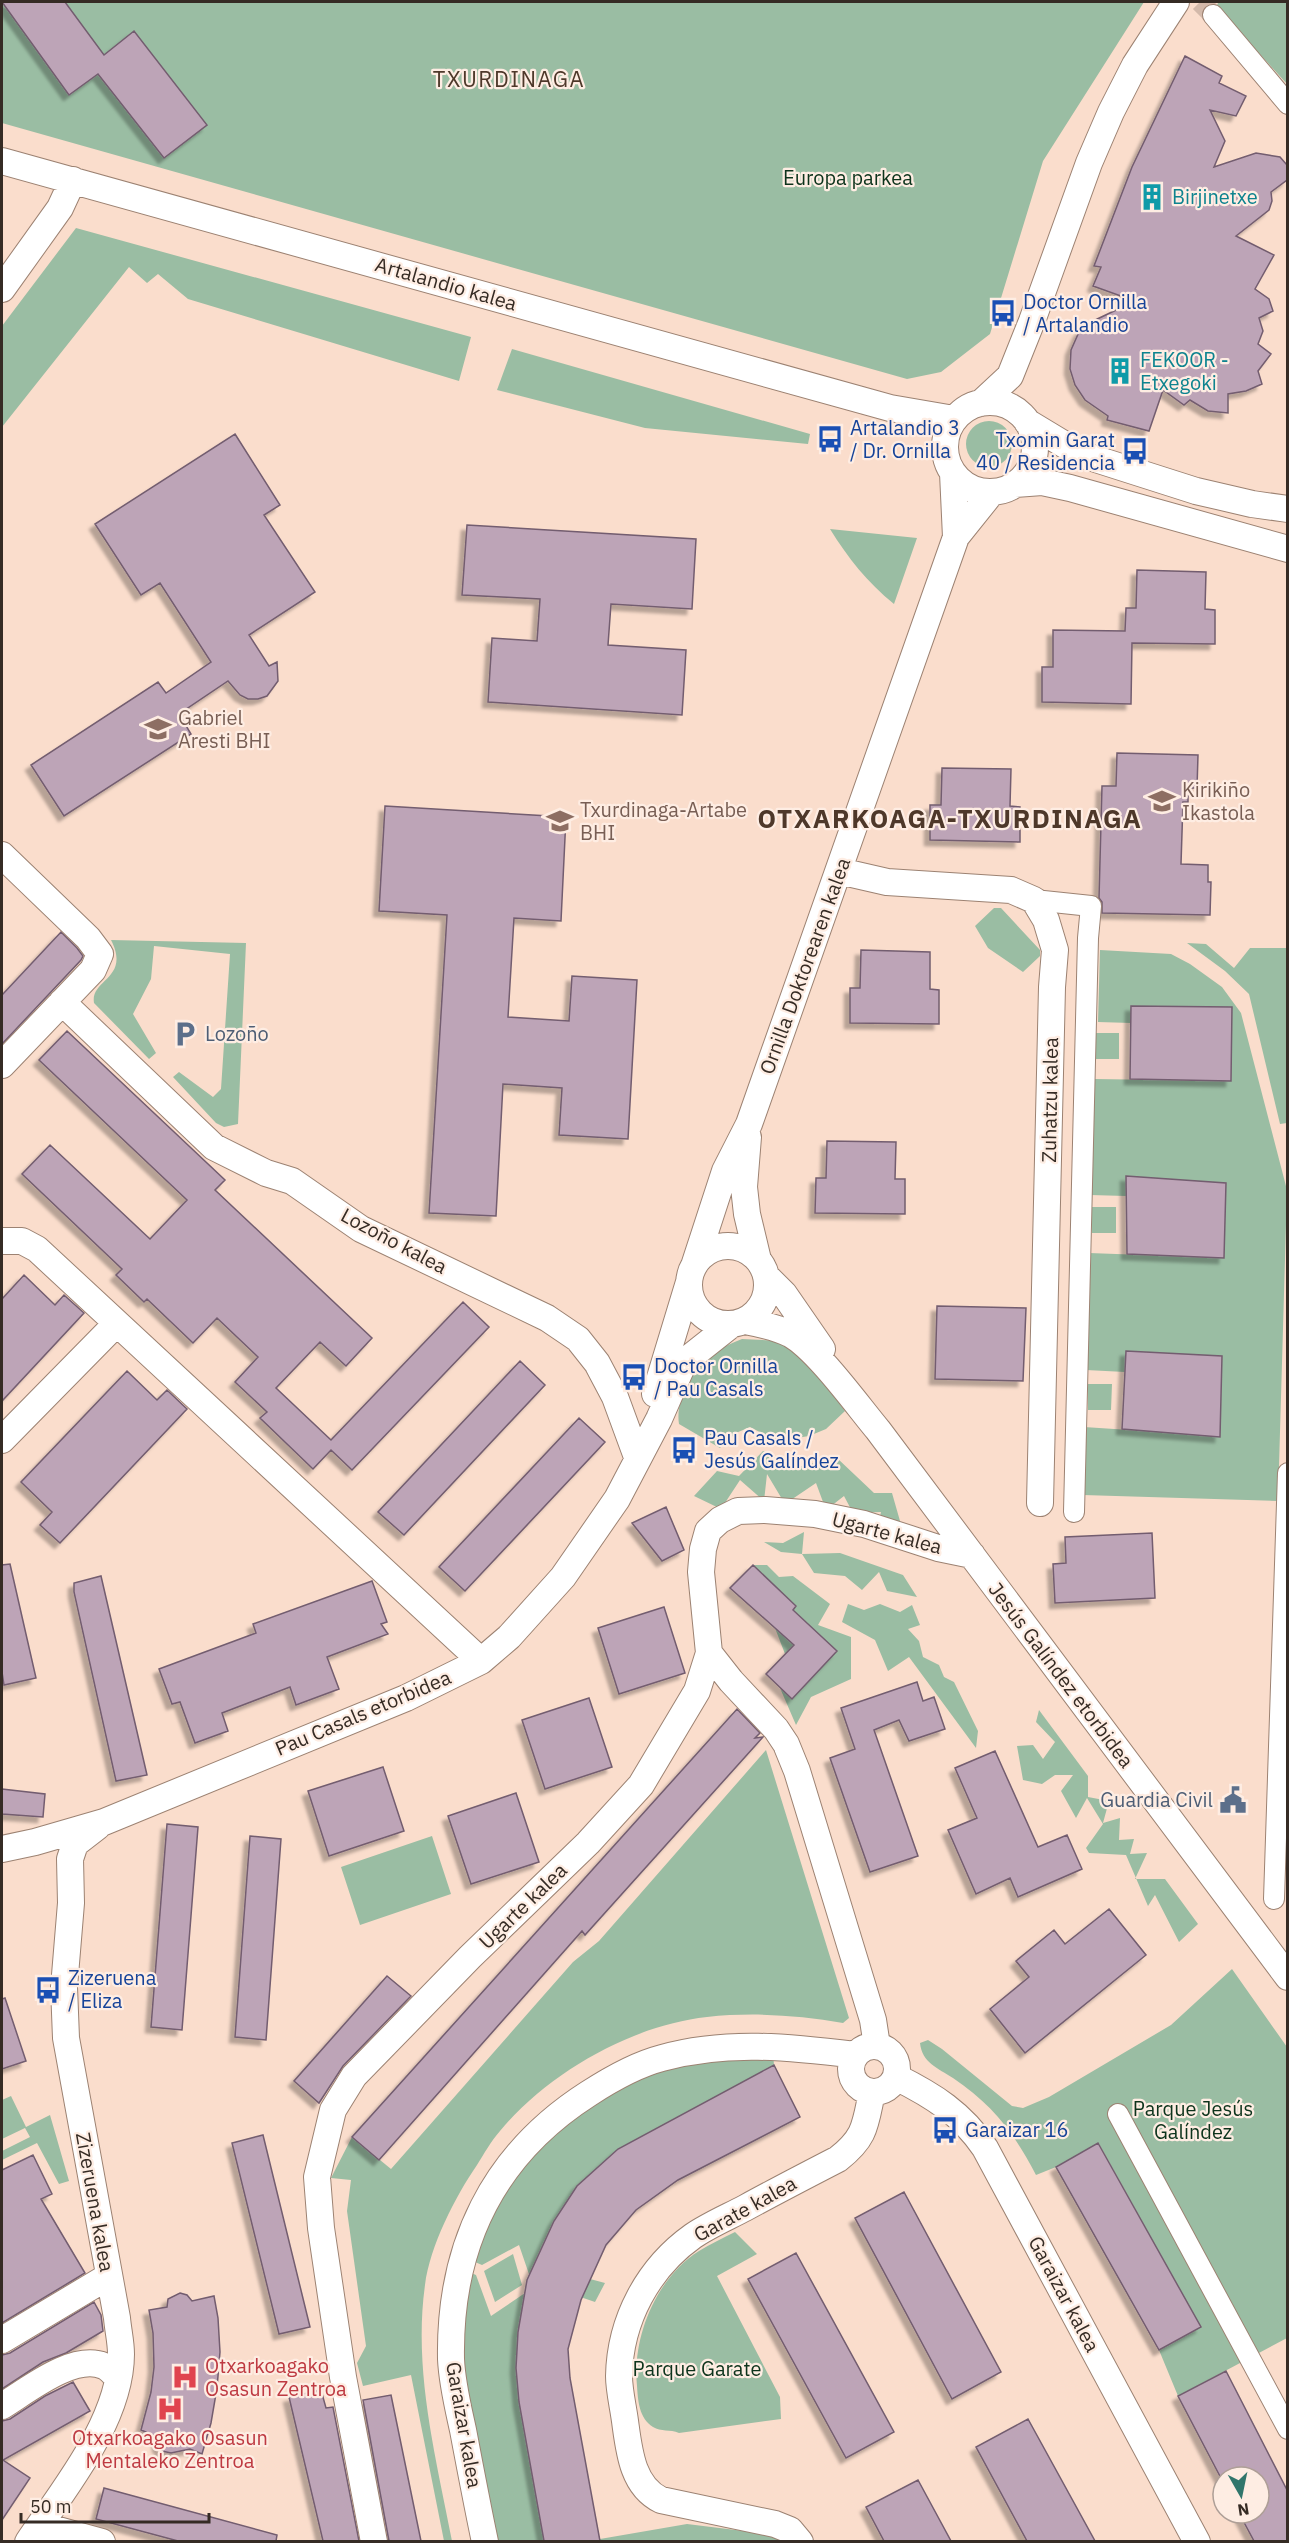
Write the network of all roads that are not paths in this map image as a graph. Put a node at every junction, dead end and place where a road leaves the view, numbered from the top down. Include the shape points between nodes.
1 (1176, 2) edge
2 (1213, 15) tunnel mouth
3 (1287, 104) edge
4 (2, 161) edge
5 (73, 180) junction
6 (2, 289) edge
7 (1010, 376) junction
8 (981, 403) junction
9 (890, 408) junction
10 (1024, 418) junction
11 (954, 419) junction
12 (945, 447) junction
13 (953, 473) junction
14 (1004, 488) junction
15 (1287, 509) edge
16 (956, 537) junction
17 (1287, 549) edge
18 (2, 855) edge
19 (839, 871) junction
20 (1034, 900) junction
21 (62, 1002) junction
22 (2, 1065) edge
23 (749, 1124) junction
24 (2, 1241) edge
25 (762, 1268) junction
26 (692, 1273) junction
27 (739, 1323) junction
28 (116, 1324) junction
29 (878, 1430) junction
30 (2, 1440) edge
31 (637, 1458) junction
32 (1287, 1473) edge
33 (1040, 1503) dead end
34 (1074, 1512) dead end
35 (972, 1555) junction
36 (1286, 1607) edge
37 (709, 1653) junction
38 (481, 1661) junction
39 (104, 1822) junction
40 (36, 1842) junction
41 (2, 1849) edge
42 (70, 1860) junction
43 (1274, 1899) dead end
44 (1287, 1977) edge
45 (866, 2050) junction
46 (896, 2077) junction
47 (872, 2092) junction
48 (1118, 2114) dead end
49 (109, 2277) junction
50 (2, 2340) edge
51 (118, 2378) junction
52 (2, 2406) edge
53 (1287, 2429) edge
54 (34, 2533) edge
55 (102, 2541) edge
56 (374, 2541) edge
57 (485, 2541) edge
58 (800, 2541) edge
59 (1197, 2541) edge

1 - 7 street via 1111,111
2 - 3 street
4 - 5 street, Artalandio kalea
5 - 6 street via 60,208
5 - 9 street, Artalandio kalea
7 - 8 street
7 - 10 street
8 - 10 street via 1004,403
8 - 11 street
9 - 11 street, Artalandio kalea
9 - 12 street, Artalandio kalea
10 - 14 street via 1033,437 1034,455 1030,466
10 - 15 street via 1080,454 1099,461 1196,491
11 - 12 street
12 - 13 street
13 - 14 street via 969,488
13 - 16 street, Ornilla Doktorearen kalea
14 - 16 street, Ornilla Doktorearen kalea
14 - 17 street via 1042,483 1070,488
16 - 19 street, Ornilla Doktorearen kalea
18 - 21 street via 100,954 93,970
19 - 20 street via 887,882 1011,890
19 - 23 street, Ornilla Doktorearen kalea
20 - 33 street, Zuhatzu kalea via 1046,920 1055,950
20 - 34 street, Zuhatzu kalea via 1091,906
21 - 22 street
21 - 31 street, Lozoño kalea via 213,1147 292,1181 361,1229 548,1318 578,1339 597,1363 615,1397
23 - 25 street, Ornilla Doktorearen kalea via 744,1187
23 - 26 street, Ornilla Doktorearen kalea via 725,1171
24 - 28 street via 22,1241 37,1249
25 - 26 street via 740,1248 719,1247 700,1258
25 - 27 street via 768,1285 764,1302
25 - 29 street, Jesús Galíndez etorbidea
26 - 27 street via 691,1298 700,1313 715,1322
26 - 31 street, Pau Casals etorbidea
27 - 29 street, Jesús Galíndez etorbidea via 768,1325 810,1349
27 - 31 street, Pau Casals etorbidea via 684,1362
28 - 30 street
28 - 38 street
29 - 35 street, Jesús Galíndez etorbidea
31 - 38 street, Pau Casals etorbidea via 617,1499 563,1577 509,1637
32 - 36 street
35 - 37 street, Ugarte kalea via 815,1514 765,1509 738,1511 708,1531 703,1549 701,1572
35 - 44 street, Jesús Galíndez etorbidea
36 - 43 street
37 - 45 street via 776,1730 797,1771 873,2019
37 - 56 street, Ugarte kalea via 697,1691 641,1785 588,1844 354,2076 333,2110 317,2177 320,2219 344,2382
38 - 39 street, Pau Casals etorbidea via 406,1698
39 - 40 street, Pau Casals etorbidea
39 - 42 street via 75,1844
40 - 41 street, Pau Casals etorbidea
40 - 42 street via 54,1847
42 - 49 street, Zizeruena kalea via 71,1904 64,1988 66,2038
45 - 46 street via 885,2048 895,2057
45 - 47 street via 852,2062 853,2078 857,2085
45 - 57 street, Garaizar kalea via 723,2047 662,2058 607,2081 578,2100 551,2120 505,2168 488,2194 465,2254 456,2289 451,2360
46 - 47 street via 887,2089
46 - 59 street, Garaizar kalea via 931,2094 962,2119 985,2148
47 - 58 street, Garate kalea via 863,2131 855,2146 838,2159 694,2235 668,2256 631,2313 622,2342 619,2377 623,2410 641,2486 661,2500 775,2524 790,2530
48 - 53 street
49 - 50 street
49 - 51 street, Zizeruena kalea via 121,2355
51 - 52 street via 105,2366 74,2364
51 - 54 street, Zizeruena kalea via 87,2454
54 - 55 street, Zizeruena kalea

